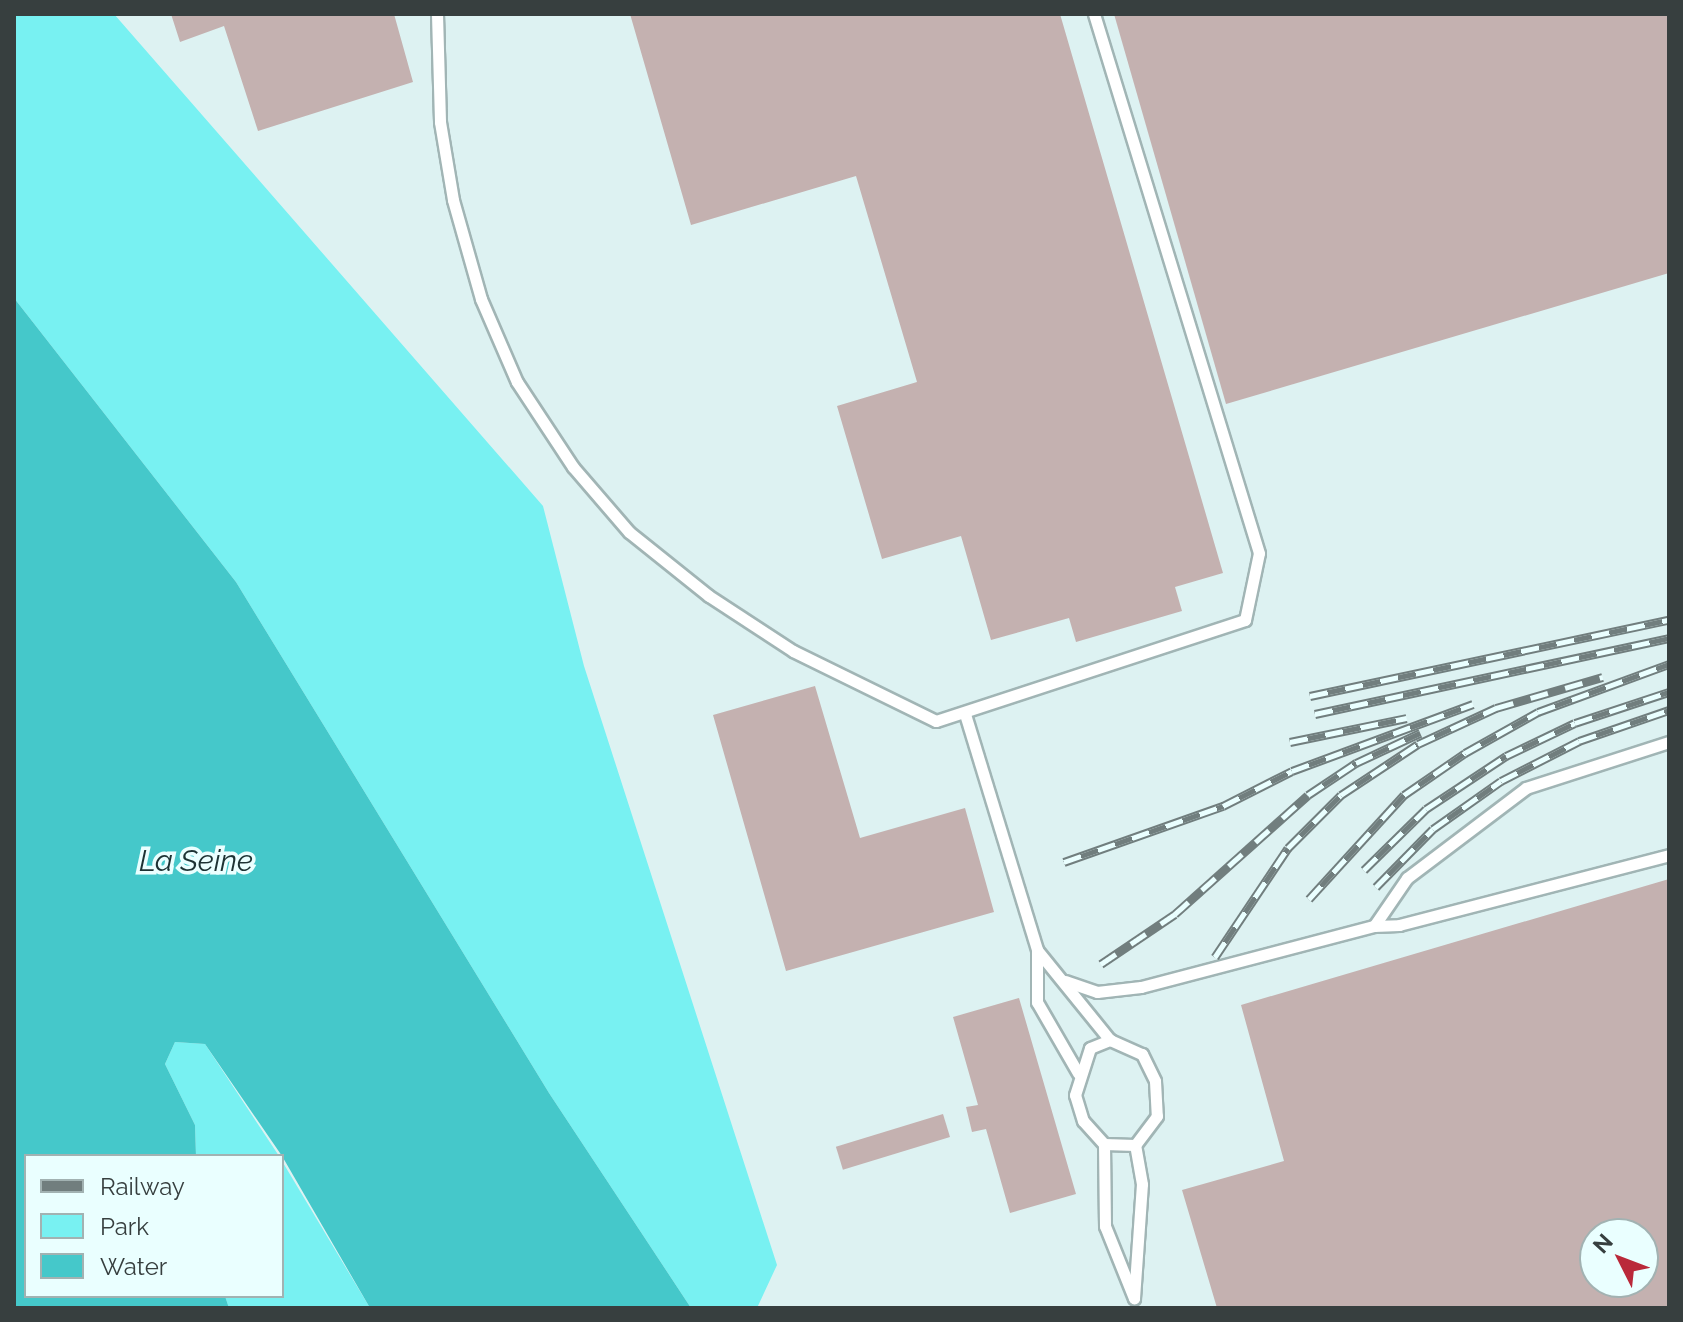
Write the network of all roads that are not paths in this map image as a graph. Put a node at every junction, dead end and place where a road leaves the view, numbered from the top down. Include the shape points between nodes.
1 (437, 14) edge
2 (1094, 14) edge
3 (965, 714) junction
4 (1669, 742) edge
5 (1669, 855) edge
6 (1374, 926) junction
7 (1037, 950) junction
8 (1065, 981) junction
9 (1110, 1040) junction
10 (1078, 1073) junction
11 (1104, 1144) junction
12 (1135, 1145) junction
13 (1135, 1303) edge

1 - 3 lane via 440,122 453,200 481,299 517,382 573,467 629,532 709,596 793,651 936,721
2 - 3 lane via 1259,553 1245,620
3 - 7 lane
4 - 6 lane via 1526,788 1407,878
5 - 6 lane via 1399,925
6 - 8 lane via 1198,974 1097,992
7 - 8 lane
7 - 10 lane via 1037,1002
8 - 9 lane
9 - 10 lane via 1090,1048
9 - 12 lane via 1142,1054 1155,1081 1157,1116
10 - 11 lane via 1075,1095 1083,1121
11 - 12 lane
11 - 13 lane via 1105,1226
12 - 13 lane via 1142,1184

